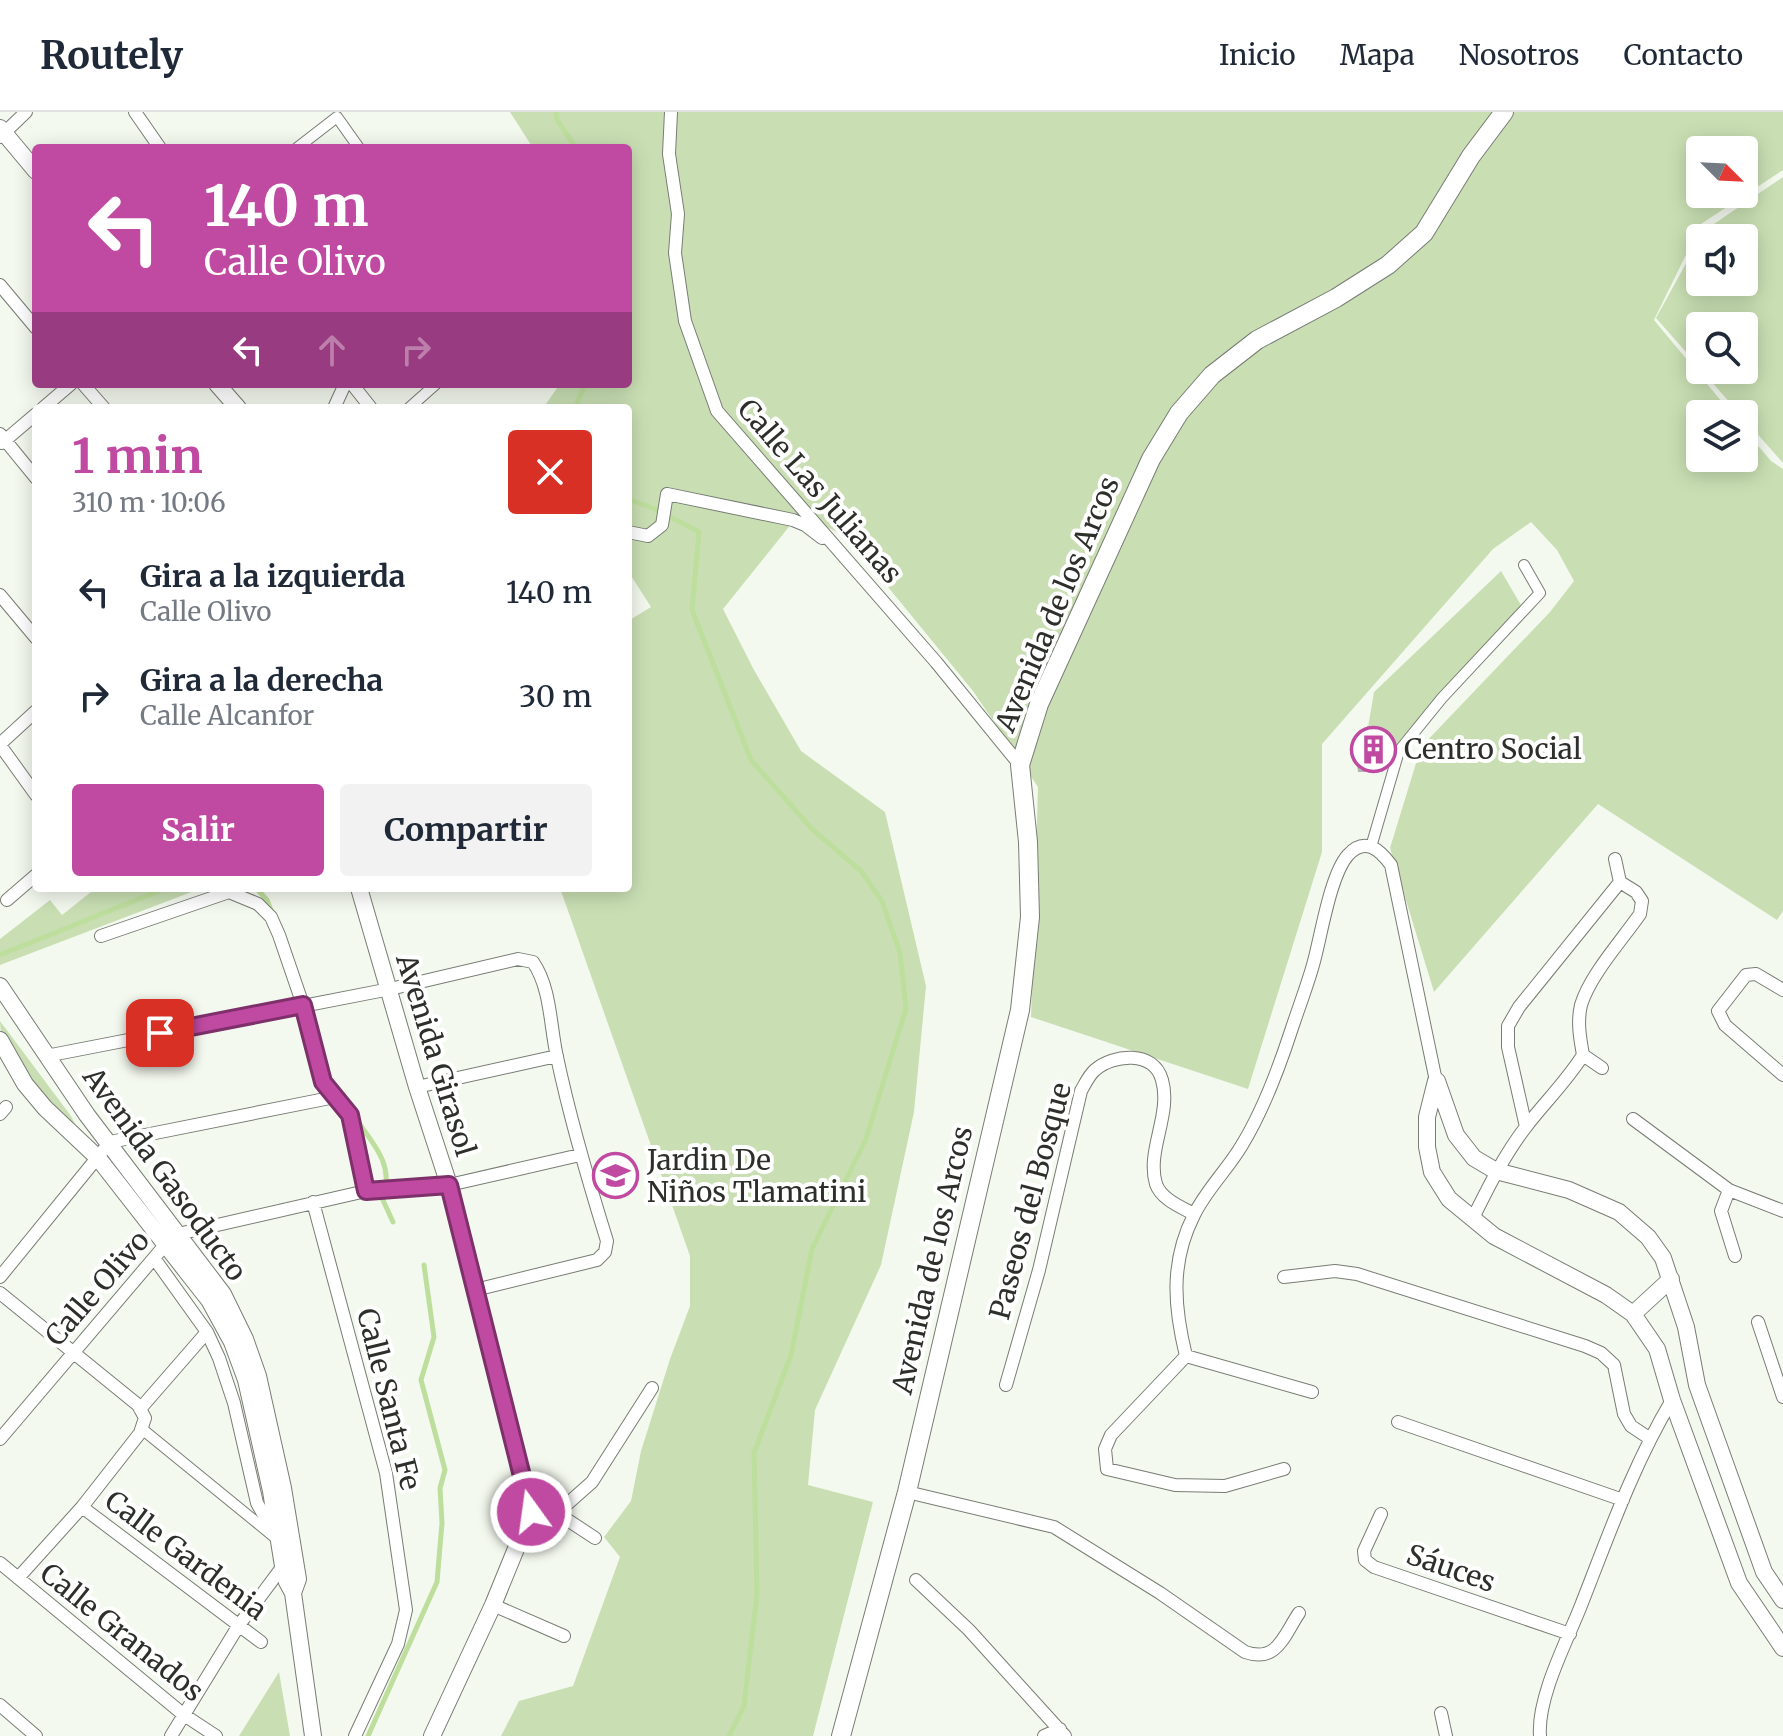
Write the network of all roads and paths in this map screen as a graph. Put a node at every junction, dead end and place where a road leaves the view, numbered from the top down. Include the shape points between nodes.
1 (26, 112) edge
2 (135, 112) edge
3 (671, 112) edge
4 (1504, 112) edge
5 (1, 133) edge
6 (157, 144) edge
7 (302, 144) edge
8 (356, 144) edge
9 (32, 167) edge
10 (0, 285) edge
11 (32, 323) edge
12 (66, 388) edge
13 (86, 388) edge
14 (220, 388) edge
15 (355, 388) edge
16 (432, 388) edge
17 (48, 404) edge
18 (100, 404) edge
19 (234, 404) edge
20 (368, 404) edge
21 (414, 404) edge
22 (32, 417) edge
23 (2, 439) edge
24 (32, 473) edge
25 (632, 533) edge
26 (843, 555) junction
27 (1524, 565) dead end
28 (0, 595) edge
29 (32, 633) edge
30 (32, 715) edge
31 (0, 744) edge
32 (1020, 765) junction
33 (32, 789) edge
34 (1371, 847) junction
35 (1615, 859) dead end
36 (32, 878) edge
37 (1620, 882) junction
38 (360, 892) edge
39 (7, 900) dead end
40 (101, 936) dead end
41 (0, 986) edge
42 (390, 989) junction
43 (1783, 990) edge
44 (304, 1005) junction
45 (2, 1047) edge
46 (1583, 1055) junction
47 (46, 1056) junction
48 (557, 1056) junction
49 (1602, 1068) dead end
50 (1783, 1075) edge
51 (1436, 1081) junction
52 (417, 1087) junction
53 (335, 1097) junction
54 (1633, 1119) dead end
55 (1526, 1127) junction
56 (110, 1142) junction
57 (580, 1155) junction
58 (98, 1158) junction
59 (1496, 1171) junction
60 (449, 1185) junction
61 (1729, 1190) junction
62 (370, 1191) junction
63 (313, 1202) junction
64 (1783, 1211) edge
65 (1194, 1214) junction
66 (1472, 1220) junction
67 (166, 1246) junction
68 (1735, 1256) dead end
69 (0, 1277) edge
70 (1284, 1277) dead end
71 (1671, 1279) junction
72 (475, 1290) junction
73 (0, 1293) edge
74 (1633, 1314) junction
75 (1758, 1322) dead end
76 (207, 1332) junction
77 (71, 1353) junction
78 (1186, 1356) junction
79 (1006, 1385) dead end
80 (652, 1388) dead end
81 (1312, 1392) dead end
82 (1783, 1397) edge
83 (1672, 1400) junction
84 (142, 1419) junction
85 (1398, 1422) dead end
86 (1649, 1438) junction
87 (0, 1439) edge
88 (1284, 1469) dead end
89 (907, 1492) junction
90 (1623, 1500) junction
91 (82, 1507) junction
92 (531, 1512) junction
93 (557, 1513) junction
94 (1381, 1514) dead end
95 (595, 1538) dead end
96 (279, 1541) junction
97 (0, 1563) edge
98 (283, 1566) junction
99 (18, 1578) junction
100 (916, 1580) dead end
101 (293, 1593) junction
102 (1783, 1600) edge
103 (493, 1605) junction
104 (1299, 1613) dead end
105 (239, 1625) junction
106 (1570, 1634) junction
107 (564, 1636) dead end
108 (261, 1642) dead end
109 (1783, 1648) edge
110 (0, 1705) edge
111 (1441, 1713) dead end
112 (184, 1715) junction
113 (1062, 1733) edge
114 (36, 1736) edge
115 (171, 1736) edge
116 (216, 1736) edge
117 (313, 1736) edge
118 (355, 1736) edge
119 (432, 1736) edge
120 (841, 1736) edge
121 (1044, 1736) edge
122 (1446, 1736) edge
123 (1540, 1736) edge

1 - 5 street
2 - 6 street
3 - 26 street, Calle Las Julianas via 669,154 678,214 675,253 685,321 717,411
4 - 32 main road, Avenida de los Arcos via 1424,233 1388,265 1257,340 1212,375 1179,413 1108,551 1039,704
5 - 9 street
7 - 8 street via 337,117
10 - 11 street
12 - 17 street
13 - 18 street
14 - 19 street
15 - 20 street
16 - 21 street
22 - 23 street
23 - 24 street
25 - 26 street via 648,536 662,522 667,494 805,525
26 - 32 street, Calle Las Julianas
27 - 34 street via 1540,593 1399,751
28 - 29 street
30 - 31 street
31 - 33 street
32 - 89 main road, Avenida de los Arcos via 1030,917 1020,1010
34 - 51 street via 1391,865
34 - 65 street via 1358,847 1347,856 1336,878 1308,980 1265,1100 1242,1145
35 - 37 street
36 - 39 street
37 - 46 street via 1642,901 1640,914 1582,1004 1578,1029
37 - 55 street via 1508,1026
38 - 42 street, Avenida Girasol
40 - 44 street via 229,892 258,904 271,917
41 - 47 street, Avenida Gasoducto
42 - 44 street
42 - 48 street via 518,959 533,962 542,974
42 - 52 street, Avenida Girasol
43 - 50 street via 1756,974 1746,975 1718,1011 1725,1025
44 - 47 street
44 - 53 street via 323,1082
45 - 58 street, Avenida Gasoducto via 45,1108
46 - 49 street
46 - 55 street
47 - 56 street, Avenida Gasoducto
48 - 52 street
48 - 57 street
51 - 59 street via 1456,1135 1474,1158
51 - 66 street via 1427,1117 1432,1172 1449,1199
52 - 60 street, Avenida Girasol
53 - 56 street
53 - 62 street via 350,1115
54 - 61 street
55 - 59 street
56 - 58 street
56 - 67 street, Avenida Gasoducto
57 - 60 street, Calle Olivo
57 - 72 street via 607,1241 605,1252 597,1260
58 - 67 street, Avenida Gasoducto
58 - 69 street
59 - 66 street
59 - 71 street via 1569,1190 1619,1212 1648,1237
60 - 62 street, Calle Olivo
60 - 72 street, Avenida Girasol
61 - 64 street
61 - 68 street via 1721,1211
62 - 63 street, Calle Olivo
63 - 67 street, Calle Olivo
63 - 118 street, Calle Santa Fe via 386,1473 406,1610 398,1644
65 - 78 street via 1175,1269
65 - 79 street, Paseos del Bosque via 1157,1188 1153,1171 1162,1080 1144,1061 1112,1059 1093,1071 1081,1091
66 - 74 street
67 - 76 street
67 - 77 street, Calle Olivo
67 - 96 street, Avenida Gasoducto via 209,1300 232,1342 246,1380
67 - 101 street, Avenida Gasoducto via 223,1294 245,1339 283,1488 298,1579
70 - 86 street via 1357,1274 1601,1353 1614,1365 1624,1414
71 - 74 street
71 - 102 street via 1697,1385 1764,1572
72 - 92 street, Avenida Girasol
73 - 77 street
74 - 83 street via 1657,1349
75 - 82 street
76 - 84 street
76 - 96 street via 234,1403 257,1503
77 - 84 street
77 - 87 street, Calle Olivo
78 - 81 street
78 - 88 street via 1111,1435 1105,1449 1107,1469 1175,1485 1225,1486
80 - 93 street via 592,1482
83 - 86 street
83 - 109 street via 1739,1583
84 - 91 street
84 - 96 street
85 - 90 street
86 - 90 street
89 - 104 street via 1054,1527 1260,1657 1270,1654
89 - 120 main road, Avenida de los Arcos
90 - 106 street
91 - 99 street
91 - 105 street, Calle Gardenia
92 - 93 street
92 - 103 street
93 - 95 street
94 - 106 street, Sáuces via 1364,1551 1374,1567
96 - 98 street, Avenida Gasoducto
97 - 99 street, Calle Granados
98 - 101 street, Avenida Gasoducto
98 - 105 street
99 - 112 street, Calle Granados
100 - 113 street
101 - 117 street, Avenida Gasoducto
103 - 107 street
103 - 119 street
105 - 108 street, Calle Gardenia
105 - 112 street
106 - 123 street via 1542,1711
110 - 114 street
111 - 122 street
112 - 115 street
112 - 116 street, Calle Granados
113 - 121 street

